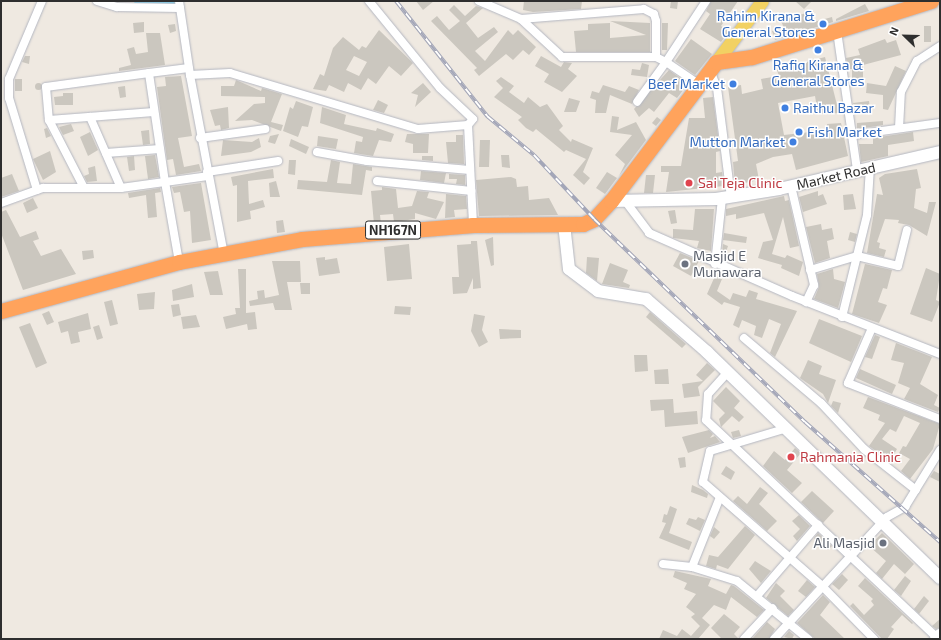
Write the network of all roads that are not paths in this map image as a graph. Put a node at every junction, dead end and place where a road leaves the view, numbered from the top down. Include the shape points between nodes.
1 (42, 1) edge
2 (97, 1) edge
3 (369, 1) edge
4 (479, 1) edge
5 (706, 1) edge
6 (762, 1) edge
7 (931, 1) edge
8 (179, 5) edge
9 (521, 19) junction
10 (837, 31) junction
11 (940, 46) edge
12 (656, 57) junction
13 (666, 62) junction
14 (713, 66) junction
15 (189, 72) junction
16 (149, 73) junction
17 (700, 85) junction
18 (636, 102) dead end
19 (154, 112) junction
20 (90, 118) junction
21 (49, 120) junction
22 (940, 122) edge
23 (468, 125) junction
24 (899, 128) junction
25 (265, 129) dead end
26 (853, 135) junction
27 (200, 138) junction
28 (160, 149) junction
29 (316, 152) dead end
30 (940, 152) edge
31 (106, 153) junction
32 (278, 161) dead end
33 (870, 167) junction
34 (470, 170) junction
35 (857, 170) junction
36 (207, 174) junction
37 (377, 181) dead end
38 (165, 182) junction
39 (83, 186) junction
40 (791, 186) junction
41 (121, 188) junction
42 (37, 190) junction
43 (471, 191) junction
44 (726, 198) junction
45 (618, 202) junction
46 (1, 203) edge
47 (564, 224) junction
48 (473, 225) junction
49 (907, 230) dead end
50 (224, 255) junction
51 (857, 256) junction
52 (179, 262) junction
53 (715, 264) junction
54 (810, 270) junction
55 (806, 302) junction
56 (1, 311) edge
57 (842, 317) junction
58 (872, 328) junction
59 (744, 338) dead end
60 (940, 354) edge
61 (727, 373) junction
62 (940, 419) edge
63 (784, 428) junction
64 (734, 445) junction
65 (940, 450) edge
66 (916, 490) junction
67 (720, 497) junction
68 (882, 521) junction
69 (818, 525) junction
70 (851, 556) junction
71 (790, 558) junction
72 (663, 564) dead end
73 (692, 567) junction
74 (940, 578) edge
75 (821, 585) junction
76 (757, 596) junction
77 (773, 608) junction
78 (789, 623) junction
79 (938, 638) edge
80 (744, 639) edge
81 (774, 639) edge
82 (808, 639) edge
83 (874, 639) edge

1 - 42 street via 9,79 9,98
2 - 8 street via 117,7
3 - 23 street via 440,88 473,119
4 - 9 street
5 - 13 street
6 - 14 main road
7 - 10 highway
8 - 15 street
9 - 12 street via 562,57
9 - 12 street via 644,8 654,14 656,21
10 - 14 highway
10 - 26 street
11 - 24 street via 917,61 901,92
12 - 13 street
13 - 17 street
13 - 18 street
14 - 17 highway, NH167N
14 - 44 street
15 - 16 street
15 - 23 street via 230,73 418,129
15 - 27 street
16 - 19 street
16 - 21 street via 47,85
17 - 45 highway, NH167N
19 - 20 street
19 - 28 street
20 - 21 street
20 - 31 street
21 - 39 street
22 - 24 street
23 - 34 street
24 - 26 street
25 - 27 street
26 - 35 street
27 - 36 street
28 - 31 street
28 - 38 street
29 - 34 street via 367,161
30 - 33 street, Market Road
31 - 41 street
32 - 36 street
33 - 35 street, Market Road
33 - 51 street via 867,215
34 - 43 street
35 - 40 street, Market Road
36 - 38 street
36 - 50 street
37 - 43 street
38 - 41 street
38 - 52 street
39 - 41 street
39 - 42 street
40 - 44 street, Market Road
40 - 54 street
42 - 46 street
43 - 48 street
44 - 45 street, Market Road
44 - 53 street
45 - 47 highway, NH167N via 583,224
45 - 53 street via 649,233
47 - 48 highway, NH167N
47 - 61 street via 569,269 598,291 646,299
48 - 50 highway, NH167N via 339,234
49 - 51 street via 898,266
50 - 52 highway, NH167N
51 - 54 street
51 - 57 street
52 - 56 highway, NH167N
53 - 55 street
54 - 55 street via 814,285
55 - 57 street
57 - 58 street
58 - 60 street
58 - 62 street via 848,383
59 - 66 street via 821,404 864,449
61 - 63 street
61 - 64 street via 708,394 705,415
63 - 64 street
63 - 68 street
64 - 67 street via 710,451 703,482
64 - 69 street
65 - 66 street
66 - 68 street via 905,507
67 - 71 street
67 - 73 street
68 - 70 street
68 - 74 street
69 - 70 street
69 - 71 street
70 - 75 street
70 - 79 street
71 - 75 street
71 - 76 street
72 - 73 street
73 - 76 street via 737,581
75 - 78 street
75 - 83 street
76 - 77 street
77 - 78 street
77 - 80 street
78 - 81 street
78 - 82 street

